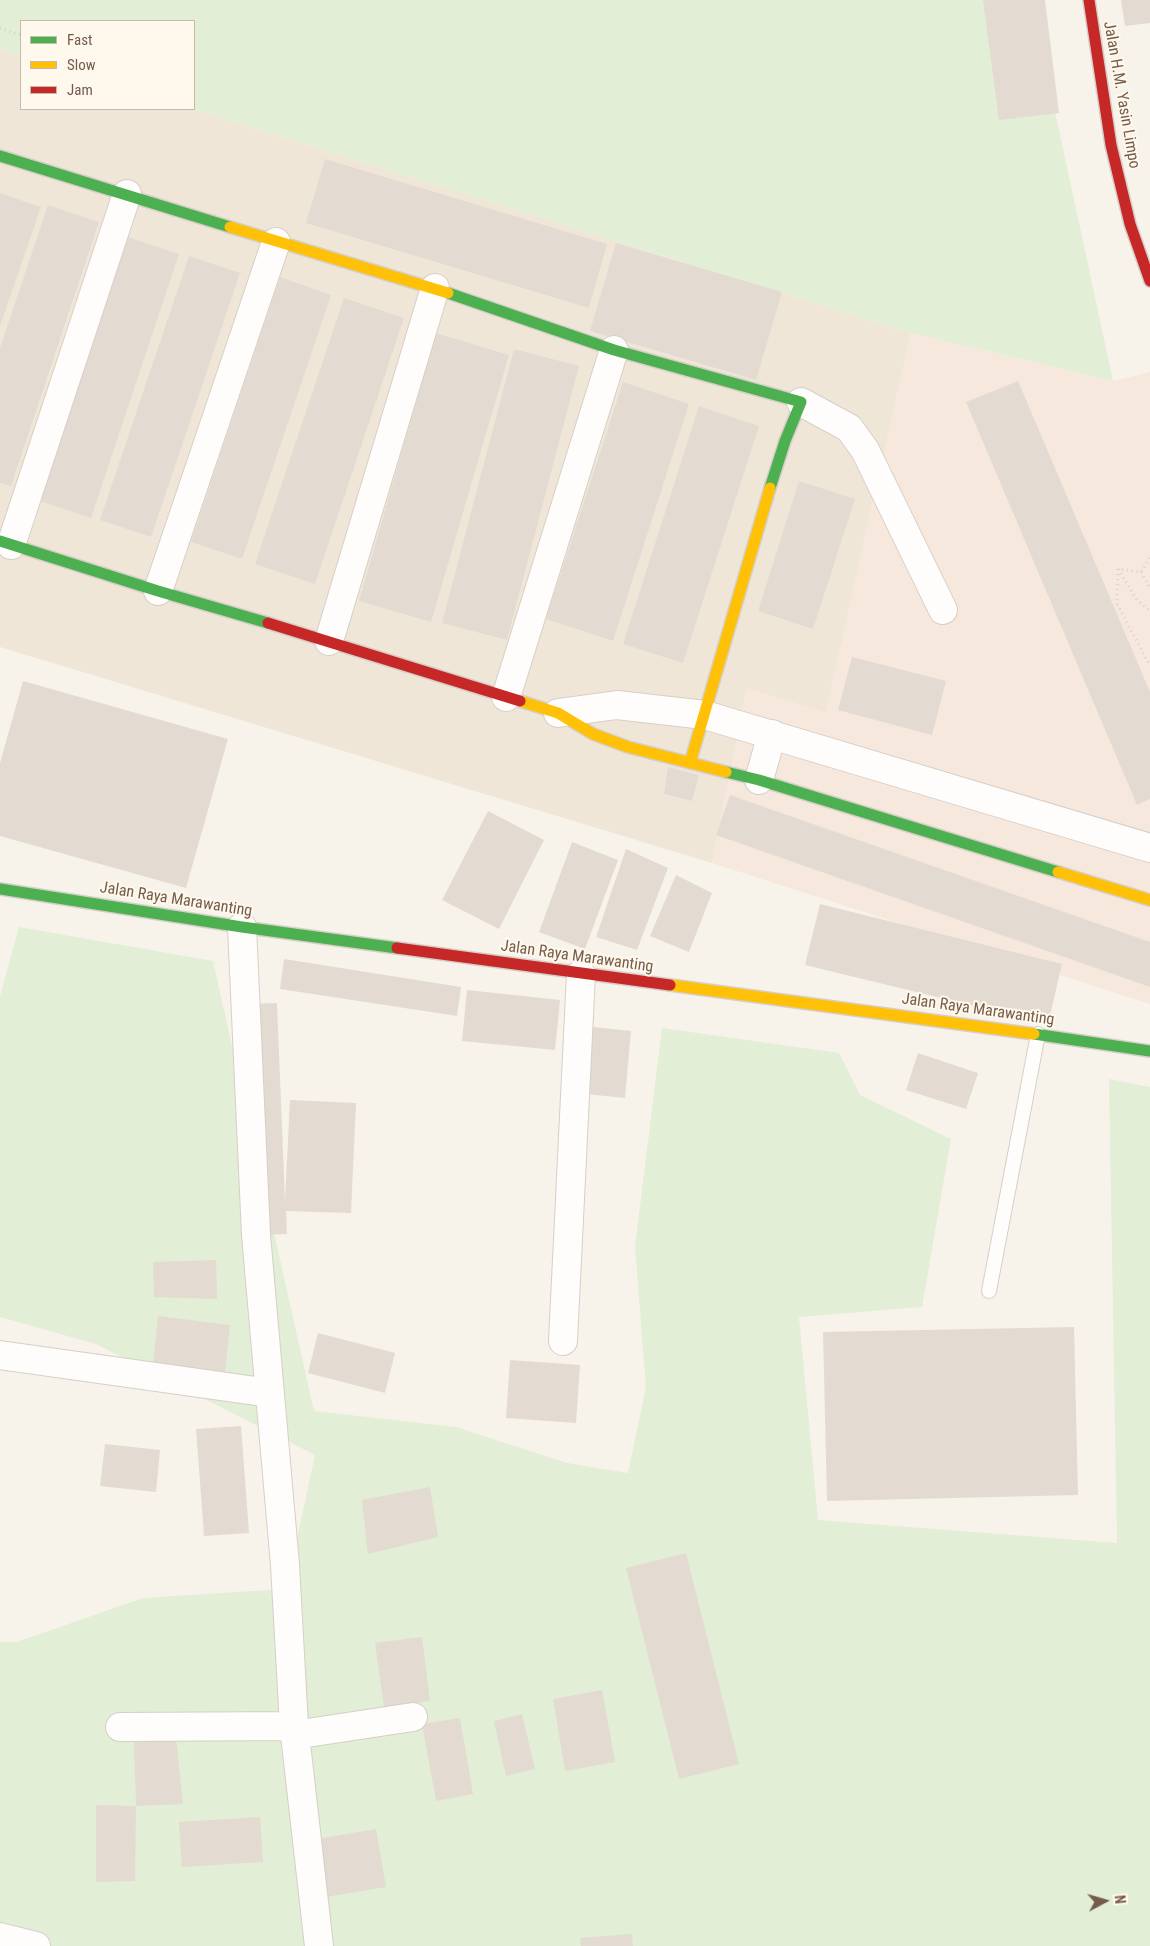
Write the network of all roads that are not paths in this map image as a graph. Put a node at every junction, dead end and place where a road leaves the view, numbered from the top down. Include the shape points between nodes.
1 (1089, 0) edge
2 (0, 156) edge
3 (127, 194) junction
4 (276, 242) junction
5 (1150, 281) edge
6 (435, 288) junction
7 (614, 350) junction
8 (801, 402) junction
9 (6, 543) edge
10 (158, 591) junction
11 (943, 610) dead end
12 (329, 640) junction
13 (506, 697) junction
14 (558, 713) junction
15 (705, 715) junction
16 (772, 734) junction
17 (690, 763) junction
18 (759, 780) junction
19 (1150, 848) edge
20 (0, 889) edge
21 (1150, 900) edge
22 (242, 927) junction
23 (581, 974) junction
24 (1038, 1034) junction
25 (1150, 1052) edge
26 (988, 1291) dead end
27 (564, 1342) dead end
28 (0, 1355) edge
29 (270, 1393) junction
30 (413, 1717) dead end
31 (120, 1727) dead end
32 (294, 1730) junction
33 (0, 1937) edge
34 (36, 1946) edge
35 (319, 1946) edge

1 - 5 street, Jalan H.M. Yasin Limpo via 1111,145 1130,224
2 - 3 street
3 - 4 street
3 - 9 street
4 - 6 street
4 - 10 street
6 - 7 street
6 - 12 street
7 - 8 street
7 - 13 street
8 - 11 street via 849,428 865,450
8 - 15 street via 763,510
9 - 10 street
10 - 12 street
12 - 13 street
13 - 14 street
14 - 15 street via 617,705
14 - 17 street via 610,742
15 - 16 street
15 - 17 street
16 - 18 street
16 - 19 street
17 - 18 street
18 - 21 street
20 - 22 street, Jalan Raya Marawanting
22 - 23 street, Jalan Raya Marawanting
22 - 29 street via 256,1235
23 - 24 street, Jalan Raya Marawanting
23 - 27 street
24 - 25 street, Jalan Raya Marawanting
24 - 26 lane
28 - 29 street
29 - 32 street via 285,1565
30 - 32 street
31 - 32 street
32 - 35 street
33 - 34 street

